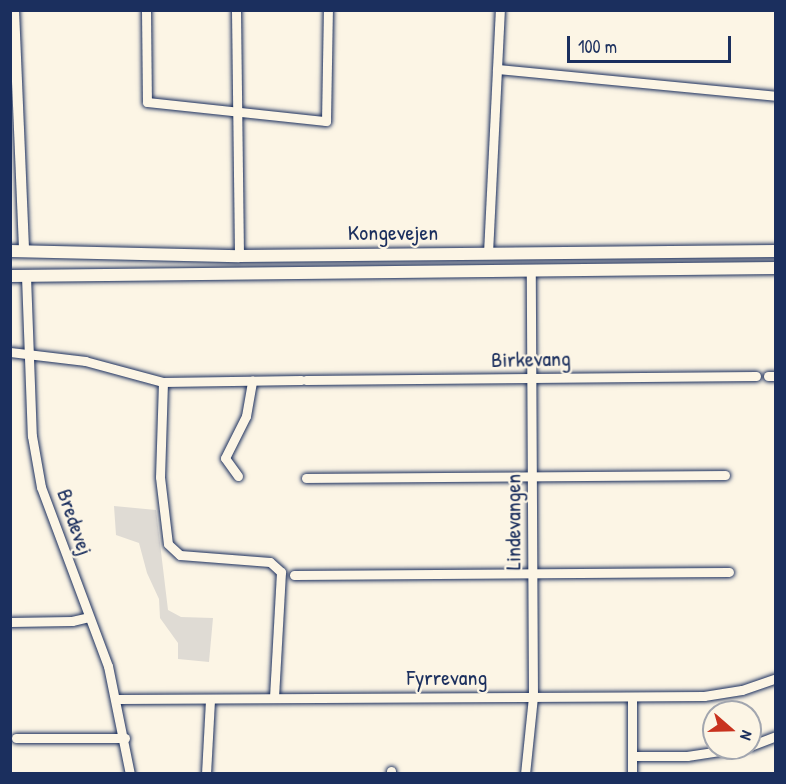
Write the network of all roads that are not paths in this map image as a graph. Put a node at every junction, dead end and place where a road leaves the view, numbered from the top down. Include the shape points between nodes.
1 (14, 10) edge
2 (146, 10) edge
3 (236, 10) edge
4 (328, 10) edge
5 (500, 10) edge
6 (13, 48) edge
7 (497, 69) junction
8 (776, 96) edge
9 (15, 112) edge
10 (237, 114) junction
11 (15, 174) edge
12 (10, 251) edge
13 (24, 251) junction
14 (776, 251) edge
15 (488, 254) junction
16 (238, 255) junction
17 (776, 268) edge
18 (531, 269) junction
19 (10, 276) edge
20 (26, 276) junction
21 (10, 352) edge
22 (28, 356) junction
23 (756, 376) dead end
24 (531, 378) junction
25 (252, 381) junction
26 (163, 382) junction
27 (725, 475) dead end
28 (238, 476) dead end
29 (532, 476) junction
30 (306, 478) dead end
31 (729, 572) dead end
32 (533, 574) junction
33 (294, 575) dead end
34 (89, 617) junction
35 (10, 621) edge
36 (776, 678) edge
37 (533, 697) junction
38 (632, 697) junction
39 (274, 698) junction
40 (117, 699) junction
41 (210, 700) junction
42 (16, 738) dead end
43 (125, 738) junction
44 (702, 754) edge
45 (632, 756) junction
46 (130, 774) edge
47 (206, 774) edge
48 (525, 774) edge
49 (632, 774) edge

1 - 6 street
2 - 10 street via 147,102
3 - 10 street
4 - 10 street via 326,121
5 - 7 street
6 - 9 street
7 - 8 street
7 - 15 street
9 - 11 street
10 - 16 street
11 - 13 street
12 - 13 main road, Kongevejen
13 - 16 main road, Kongevejen
14 - 15 main road, Kongevejen
15 - 16 main road, Kongevejen
17 - 18 main road, Kongevejen
18 - 20 main road, Kongevejen
18 - 24 street, Lindevangen
19 - 20 main road, Kongevejen
20 - 22 street, Bredevej
21 - 22 street
22 - 26 street, Birkevang via 85,361
22 - 34 street, Bredevej via 32,436 41,487
23 - 24 street, Birkevang
24 - 25 street, Birkevang
24 - 29 street, Lindevangen
25 - 26 street, Birkevang
25 - 28 street via 246,416 225,458
26 - 39 street via 160,477 168,544 180,555 270,562 281,572
27 - 29 street
29 - 30 street
29 - 32 street, Lindevangen
31 - 32 street
32 - 33 street
32 - 37 street, Lindevangen
34 - 35 street via 72,621
34 - 40 street, Bredevej
36 - 38 street, Fyrrevang via 742,690 704,696
37 - 38 street, Fyrrevang
37 - 39 street, Fyrrevang
37 - 48 street, Lindevangen
38 - 45 street
39 - 41 street, Fyrrevang
40 - 41 street, Fyrrevang
40 - 43 street, Bredevej
41 - 47 street
42 - 43 street
43 - 46 street, Bredevej
44 - 45 street
45 - 49 street

